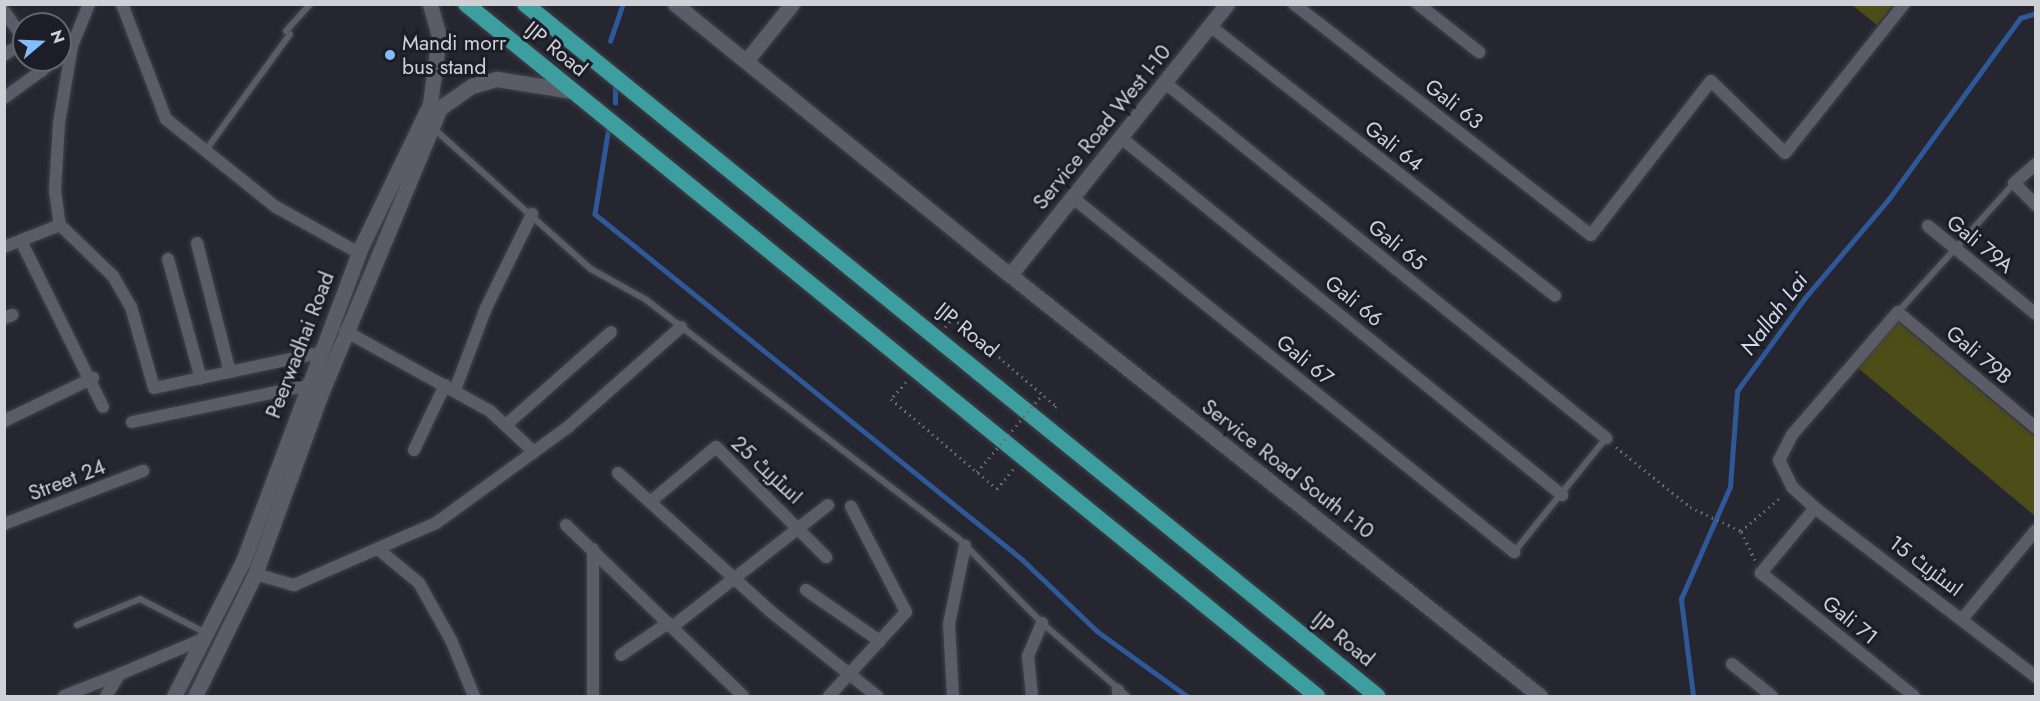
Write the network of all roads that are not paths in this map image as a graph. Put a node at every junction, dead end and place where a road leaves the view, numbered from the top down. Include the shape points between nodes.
1 (89, 4) edge
2 (122, 4) edge
3 (310, 4) edge
4 (430, 4) edge
5 (466, 4) edge
6 (525, 4) edge
7 (675, 4) edge
8 (792, 4) edge
9 (1227, 4) edge
10 (1294, 4) edge
11 (1418, 4) edge
12 (1904, 4) edge
13 (300, 8) edge
14 (1210, 26) junction
15 (72, 46) edge
16 (1479, 52) dead end
17 (746, 61) junction
18 (31, 72) edge
19 (68, 72) edge
20 (1164, 82) junction
21 (572, 91) junction
22 (4, 98) edge
23 (432, 126) junction
24 (1120, 137) junction
25 (204, 152) junction
26 (2036, 164) edge
27 (2014, 183) junction
28 (1072, 198) junction
29 (2036, 205) edge
30 (532, 214) junction
31 (60, 225) junction
32 (1928, 226) dead end
33 (21, 241) junction
34 (196, 243) dead end
35 (4, 247) edge
36 (1956, 249) junction
37 (358, 253) junction
38 (168, 259) dead end
39 (1010, 275) junction
40 (1555, 296) dead end
41 (1898, 312) junction
42 (2036, 314) edge
43 (681, 327) junction
44 (345, 331) junction
45 (611, 332) dead end
46 (318, 353) junction
47 (230, 372) junction
48 (93, 378) junction
49 (201, 379) junction
50 (304, 386) junction
51 (450, 387) junction
52 (103, 407) dead end
53 (4, 421) edge
54 (132, 422) dead end
55 (506, 425) junction
56 (2036, 428) edge
57 (1605, 438) joint
58 (414, 450) dead end
59 (534, 452) junction
60 (143, 471) dead end
61 (618, 473) dead end
62 (1562, 495) junction
63 (650, 502) junction
64 (828, 505) dead end
65 (851, 507) dead end
66 (1815, 508) junction
67 (4, 524) edge
68 (566, 525) dead end
69 (801, 529) junction
70 (2036, 530) edge
71 (966, 546) junction
72 (378, 549) junction
73 (593, 549) junction
74 (1514, 552) joint
75 (826, 557) dead end
76 (243, 561) junction
77 (255, 574) junction
78 (736, 577) junction
79 (806, 590) dead end
80 (1963, 618) junction
81 (1042, 623) junction
82 (77, 625) dead end
83 (670, 625) junction
84 (205, 636) junction
85 (880, 641) junction
86 (621, 655) dead end
87 (1732, 664) dead end
88 (120, 674) junction
89 (847, 674) junction
90 (2036, 677) edge
91 (1121, 694) edge
92 (64, 696) edge
93 (106, 696) edge
94 (174, 696) edge
95 (195, 696) edge
96 (474, 696) edge
97 (592, 696) edge
98 (743, 696) edge
99 (829, 696) edge
100 (877, 696) edge
101 (952, 696) edge
102 (1032, 696) edge
103 (1317, 696) edge
104 (1377, 696) edge
105 (1540, 696) edge
106 (1772, 696) edge
107 (1914, 696) edge

1 - 15 street
2 - 25 street via 166,119
3 - 13 lane
4 - 37 main road, Peerwadhai Road via 439,36 430,104
5 - 21 highway, IJP Road
6 - 104 highway, IJP Road
7 - 17 main road, Service Road South I-10
8 - 17 main road
9 - 14 main road, Service Road West I-10
10 - 12 street, Gali 63 via 1591,235 1711,81 1785,153
11 - 16 street
13 - 25 lane via 288,33
14 - 20 main road, Service Road West I-10
14 - 40 street, Gali 64
17 - 39 main road, Service Road South I-10
18 - 22 street
19 - 31 street via 59,123 55,191
20 - 24 main road, Service Road West I-10
20 - 57 street, Gali 65
21 - 23 main road via 497,79 472,86 440,108
21 - 103 highway, IJP Road
23 - 30 lane
23 - 44 main road
24 - 28 main road, Service Road West I-10
24 - 62 street, Gali 66
25 - 37 street via 276,207
26 - 27 street
27 - 29 street
27 - 36 lane
28 - 39 main road, Service Road West I-10
28 - 74 street, Gali 67
30 - 43 lane via 591,269 645,299
30 - 51 street
31 - 33 street
31 - 49 street via 113,276 131,307 154,388
32 - 36 street, Gali 79A
33 - 35 street
33 - 48 street
34 - 47 street
36 - 41 lane
36 - 42 street, Gali 79A
37 - 46 main road, Peerwadhai Road
38 - 49 street
39 - 105 main road, Service Road South I-10
41 - 56 street, Gali 79B
41 - 66 street, اسٹریٹ 15 via 1782,451 1782,471 1792,487
43 - 59 street
43 - 71 lane
44 - 51 street
44 - 77 main road
45 - 55 street
46 - 47 street
46 - 50 main road, Peerwadhai Road
47 - 49 street
48 - 52 street
48 - 53 street
50 - 54 street
50 - 76 main road, Peerwadhai Road
51 - 55 street
51 - 58 street
55 - 59 street
57 - 62 lane
59 - 72 street via 436,523
60 - 67 street, Street 24
61 - 63 street
62 - 74 lane
63 - 69 street, اسٹریٹ 25 via 716,447
63 - 78 street
64 - 69 street
65 - 85 street via 906,608 905,616
66 - 80 street, اسٹریٹ 15
66 - 107 street, Gali 71 via 1761,573
68 - 73 street
69 - 75 street, اسٹریٹ 25
69 - 78 street
70 - 80 street
71 - 81 lane
71 - 101 street via 949,624
72 - 77 street via 294,585
72 - 96 street via 419,583 452,640
73 - 83 street
73 - 97 street
76 - 77 main road
76 - 84 main road, Peerwadhai Road
77 - 95 main road
78 - 83 street
78 - 89 street
79 - 85 street
80 - 90 street, اسٹریٹ 15
81 - 91 lane
81 - 102 street via 1028,656
82 - 84 lane via 140,599
83 - 86 street
83 - 98 street
84 - 88 street
84 - 94 main road, Peerwadhai Road
85 - 89 street
87 - 106 street
88 - 92 street
88 - 93 street
89 - 99 street
89 - 100 street

